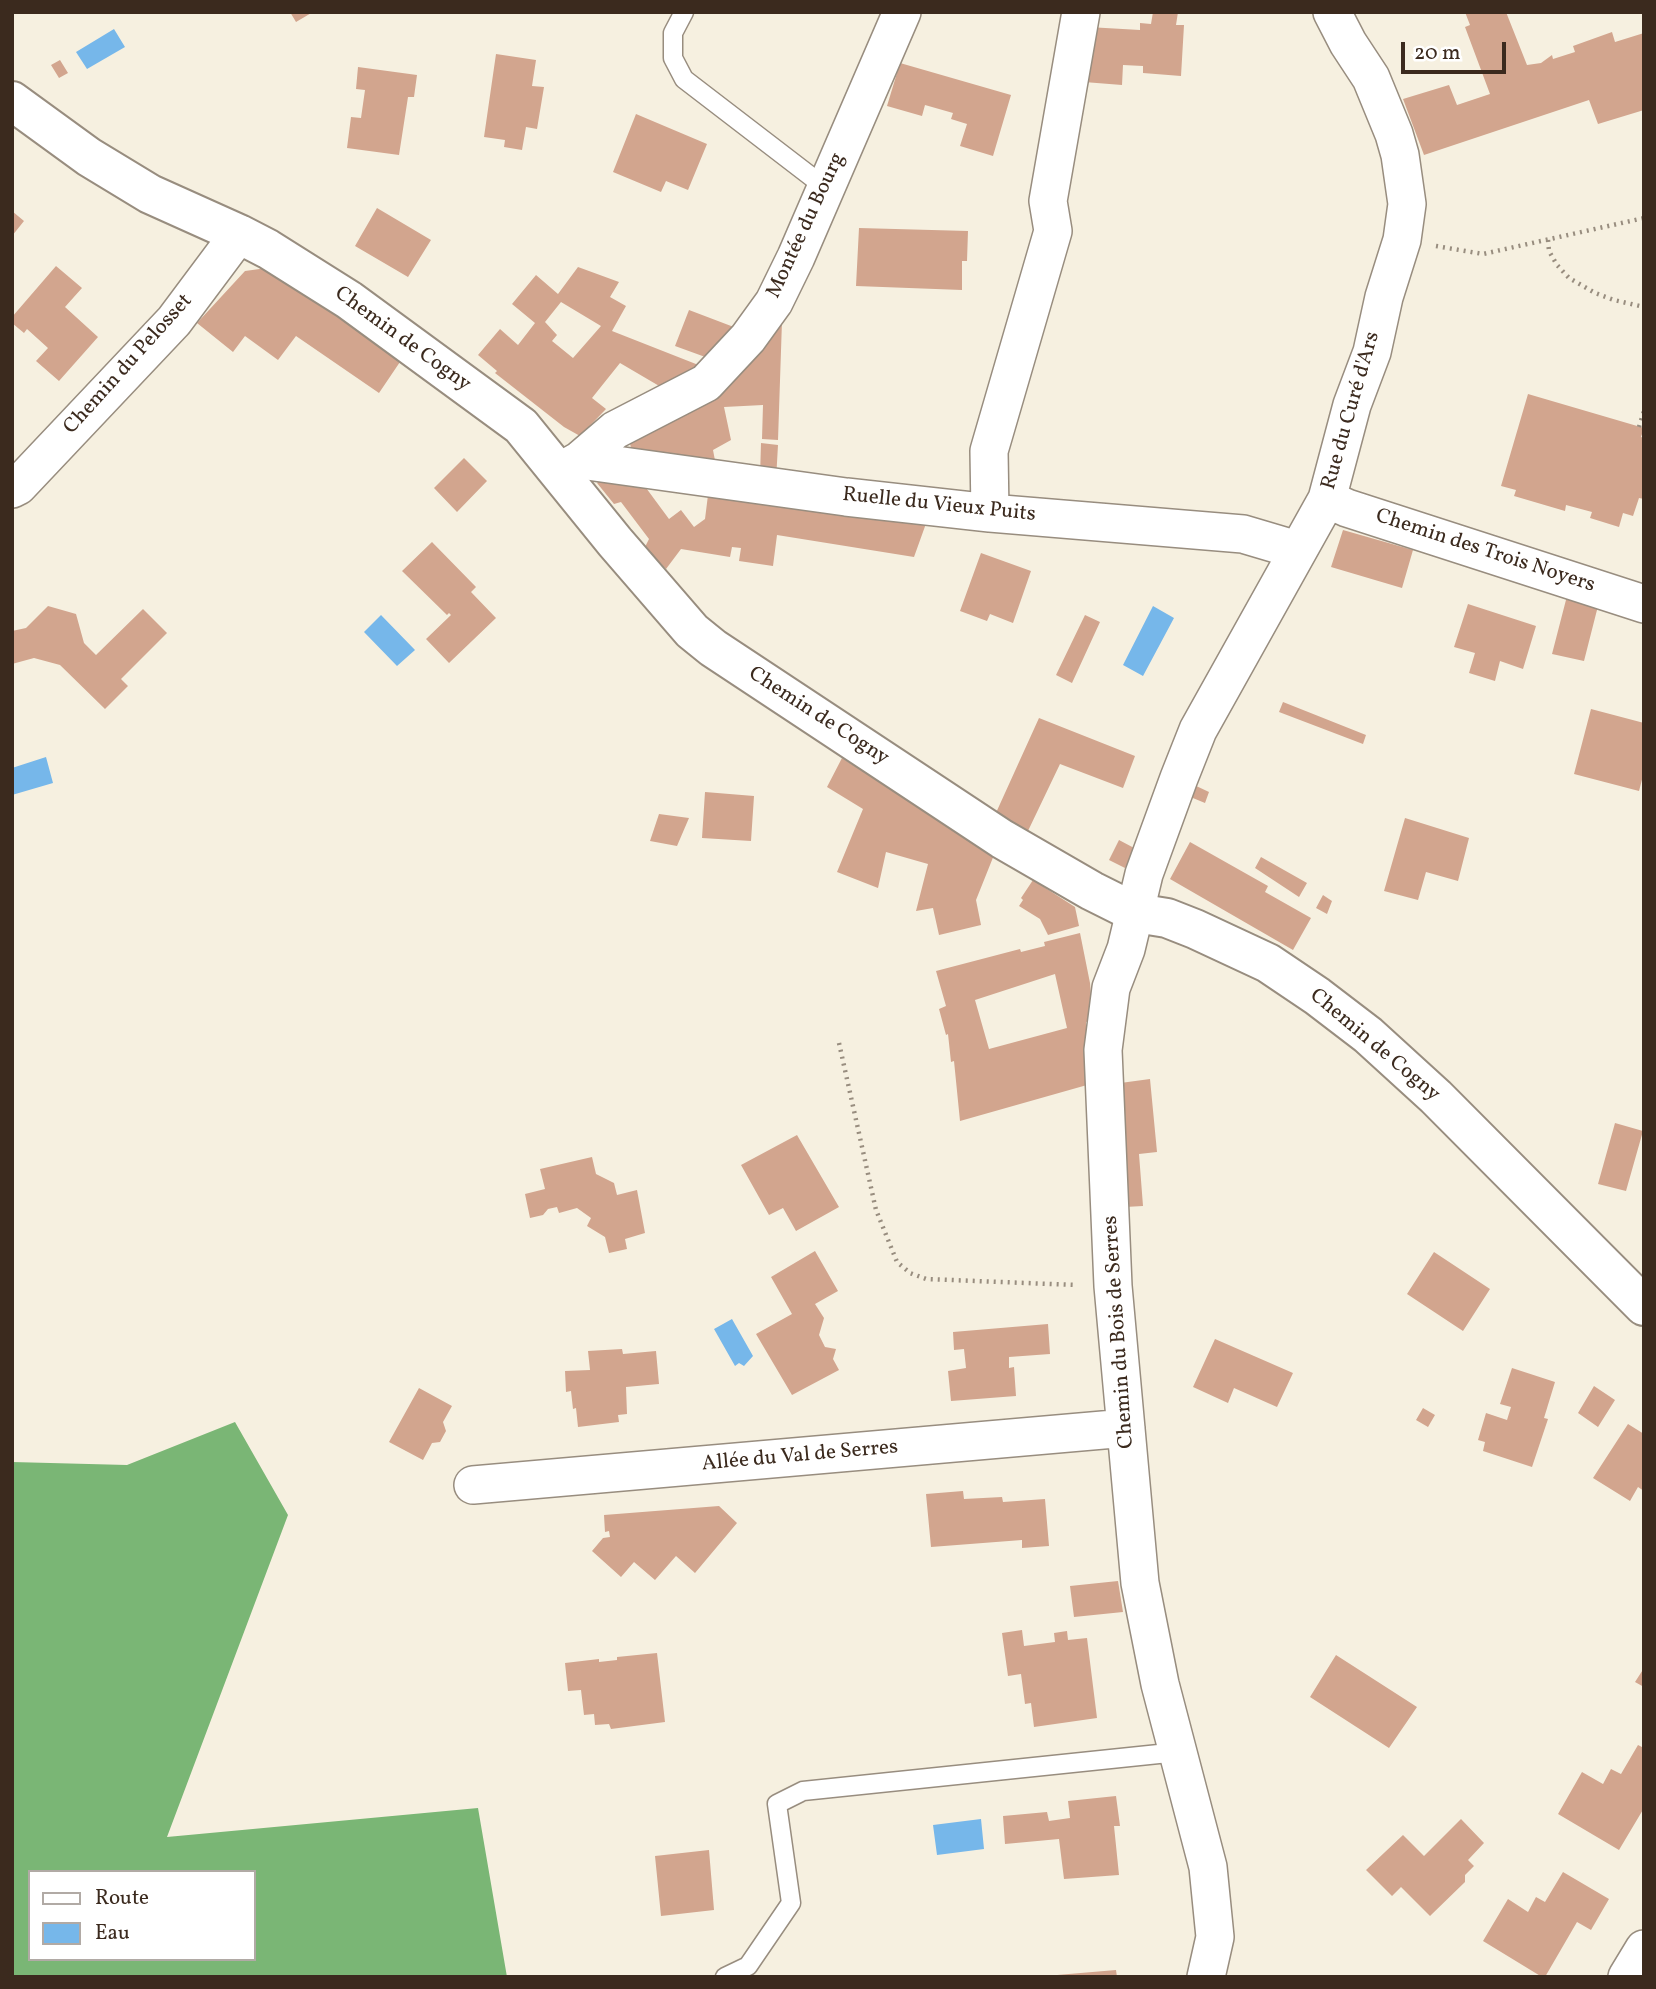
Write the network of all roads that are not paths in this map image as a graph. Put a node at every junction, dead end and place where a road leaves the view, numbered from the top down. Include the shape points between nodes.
1 (684, 12) edge
2 (902, 12) edge
3 (1081, 12) edge
4 (1332, 12) edge
5 (12, 101) edge
6 (826, 188) junction
7 (239, 234) junction
8 (570, 466) junction
9 (12, 489) edge
10 (1327, 499) junction
11 (990, 513) junction
12 (1297, 550) junction
13 (1644, 604) edge
14 (1136, 913) junction
15 (1644, 1306) edge
16 (1126, 1428) junction
17 (473, 1485) dead end
18 (1178, 1752) junction
19 (1644, 1949) edge
20 (725, 1977) edge
21 (1206, 1977) edge
22 (1628, 1977) edge

1 - 6 lane via 673,33 673,58 684,79
2 - 6 street, Montée du Bourg
3 - 11 street via 1048,201 1053,231 989,452
4 - 10 street, Rue du Curé d'Ars via 1371,78 1394,134 1407,204 1372,352 1352,405
5 - 7 street, Chemin de Cogny via 150,194
6 - 8 street, Montée du Bourg via 774,302 748,338 706,383 615,430
7 - 8 street, Chemin de Cogny via 349,300
7 - 9 street, Chemin du Pelosset via 174,321
8 - 11 street, Ruelle du Vieux Puits
8 - 14 street, Chemin de Cogny via 615,542 692,631 713,648 1002,839
10 - 12 street, Rue du Curé d'Ars
10 - 13 street, Chemin des Trois Noyers
11 - 12 street, Ruelle du Vieux Puits via 1243,534
12 - 14 street, Rue du Curé d'Ars via 1199,730 1144,874
14 - 15 street, Chemin de Cogny via 1167,918 1268,963 1368,1035
14 - 16 street, Chemin du Bois de Serres via 1111,988 1103,1050 1113,1286
16 - 17 street, Allée du Val de Serres
16 - 18 street, Chemin du Bois de Serres via 1140,1583
18 - 20 lane via 803,1791 777,1804 791,1903 748,1966
18 - 21 street, Chemin du Bois de Serres via 1208,1867 1215,1937
19 - 22 street

